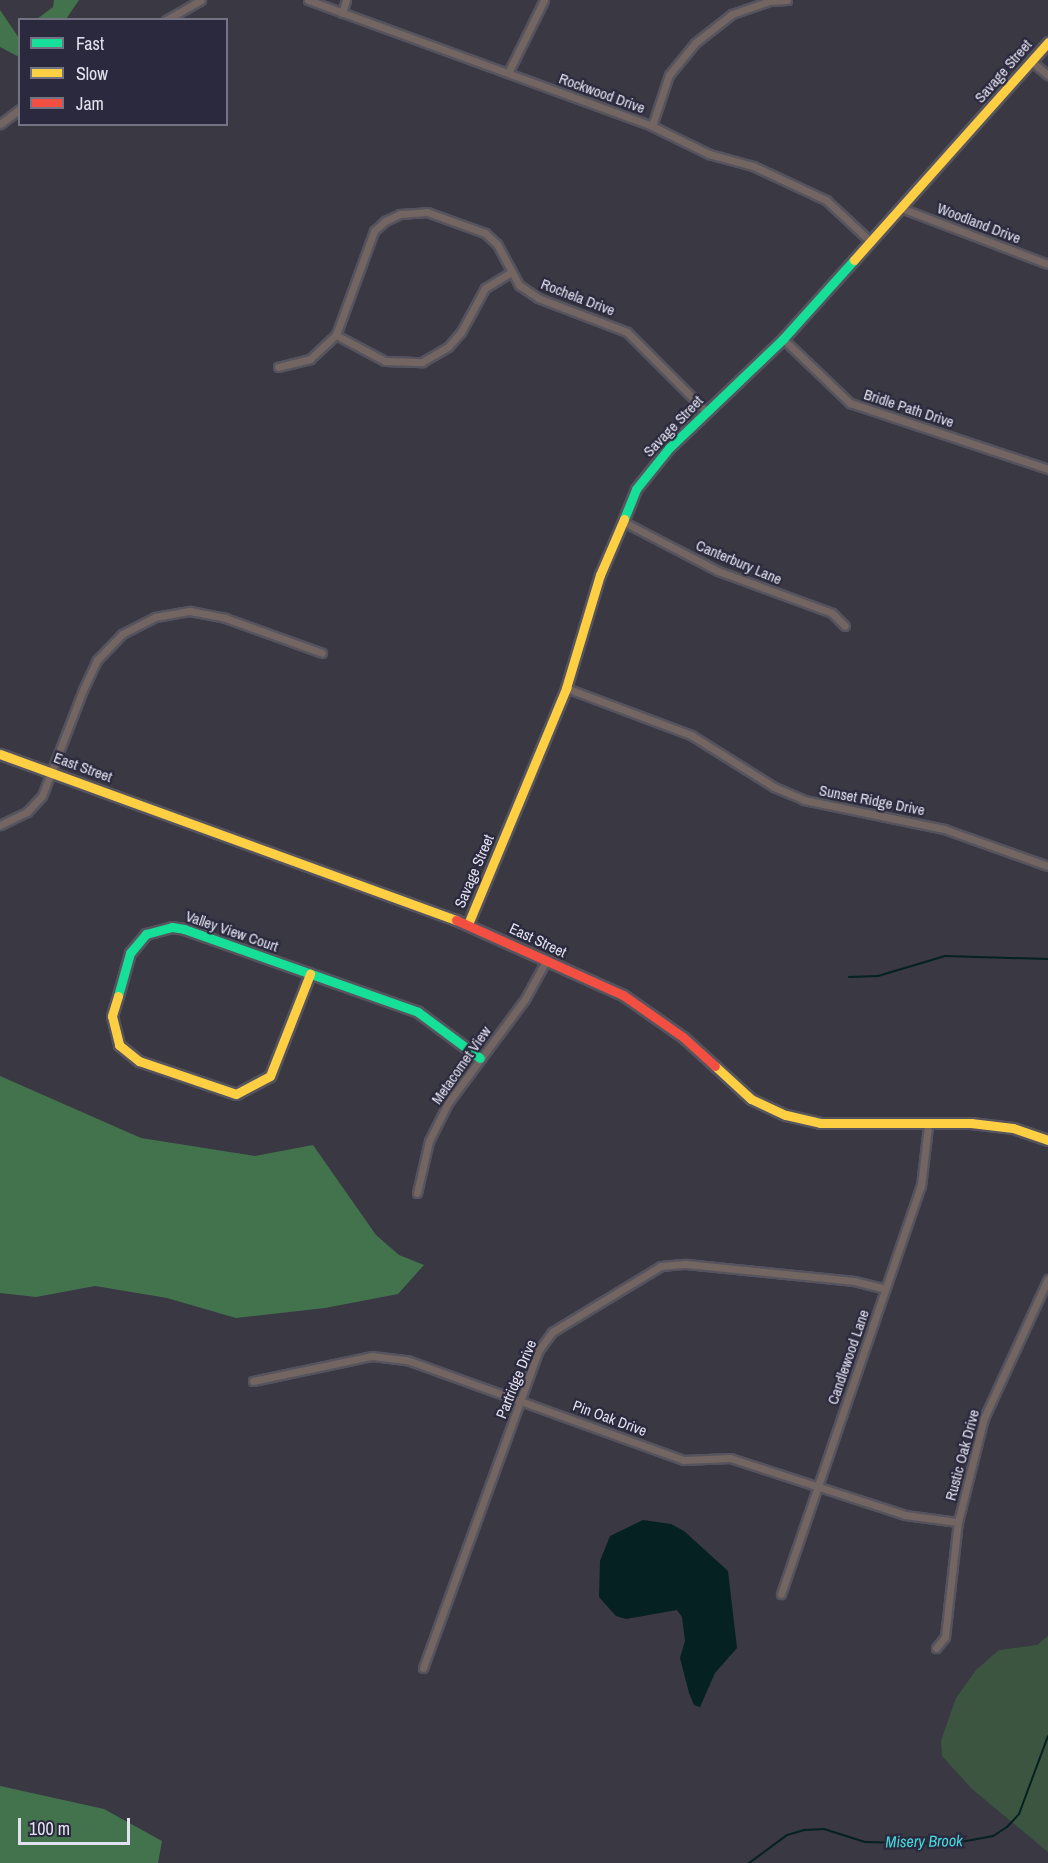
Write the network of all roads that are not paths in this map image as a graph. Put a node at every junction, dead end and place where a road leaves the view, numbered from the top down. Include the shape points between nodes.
1 (201, 0) edge
2 (308, 0) edge
3 (346, 0) edge
4 (544, 0) edge
5 (787, 0) edge
6 (342, 13) junction
7 (170, 18) edge
8 (1048, 42) edge
9 (1032, 62) junction
10 (508, 74) junction
11 (1048, 75) edge
12 (18, 110) edge
13 (0, 124) edge
14 (652, 126) junction
15 (901, 208) junction
16 (870, 240) junction
17 (1048, 264) edge
18 (512, 272) junction
19 (336, 335) junction
20 (783, 339) junction
21 (278, 367) dead end
22 (707, 412) junction
23 (1048, 468) edge
24 (622, 520) junction
25 (845, 626) dead end
26 (322, 653) dead end
27 (566, 688) junction
28 (0, 754) edge
29 (53, 772) junction
30 (0, 825) edge
31 (1048, 866) edge
32 (468, 924) junction
33 (546, 961) junction
34 (310, 974) junction
35 (480, 1058) junction
36 (928, 1126) junction
37 (1048, 1140) edge
38 (417, 1193) dead end
39 (1048, 1279) edge
40 (885, 1289) junction
41 (253, 1381) dead end
42 (521, 1399) junction
43 (818, 1487) junction
44 (958, 1522) junction
45 (781, 1594) dead end
46 (936, 1648) dead end
47 (423, 1668) dead end

1 - 7 street
2 - 6 street, Rockwood Drive
3 - 6 street
4 - 10 street
5 - 14 street via 770,1 732,14 695,43 669,75
6 - 10 street, Rockwood Drive
8 - 9 street, Savage Street
9 - 11 street
9 - 15 street, Savage Street
10 - 14 street, Rockwood Drive
12 - 13 street
14 - 16 street, Rockwood Drive via 709,154 753,166 826,200
15 - 16 street, Savage Street
15 - 17 street, Woodland Drive
16 - 20 street, Savage Street
18 - 19 street via 485,288 461,332 448,347 422,362 385,361
18 - 19 street, Rochela Drive via 497,244 485,233 427,212 400,214 385,221 368,243
18 - 22 street, Rochela Drive via 519,285 538,298 627,332
19 - 21 street, Rochela Drive via 310,359
20 - 22 street, Savage Street
20 - 23 street, Bridle Path Drive via 850,403
22 - 24 street, Savage Street via 669,448 636,489
24 - 25 street, Canterbury Lane via 718,571 832,613
24 - 27 street, Savage Street via 600,575
26 - 29 street via 225,618 190,611 155,617 122,634 97,660
27 - 31 street, Sunset Ridge Drive via 692,735 774,787 804,800 944,829
27 - 32 street, Savage Street
28 - 29 street, East Street
29 - 30 street via 42,796 27,812
29 - 32 street, East Street
32 - 33 street, East Street
33 - 35 street, Metacomet View via 525,999
33 - 36 street, East Street via 623,995 683,1037 751,1099 786,1115 820,1123
34 - 34 street, Valley View Court via 184,929 159,929 146,934 130,953 112,1016 114,1032 119,1045 139,1061 221,1092 243,1092 270,1076
34 - 35 street, Valley View Court via 429,1018
35 - 38 street, Metacomet View via 448,1102 429,1142
36 - 37 street, East Street via 981,1124 1013,1128
36 - 40 street, Candlewood Lane via 921,1186
39 - 44 street, Rustic Oak Drive via 984,1419
40 - 42 street, Partridge Drive via 854,1281 686,1264 661,1266 552,1332 539,1350
40 - 43 street, Candlewood Lane
41 - 42 street, Pin Oak Drive via 372,1356 407,1360
42 - 43 street, Pin Oak Drive via 684,1460 730,1458
42 - 47 street, Partridge Drive
43 - 44 street, Pin Oak Drive via 905,1515
43 - 45 street, Candlewood Lane
44 - 46 street, Rustic Oak Drive via 945,1637

